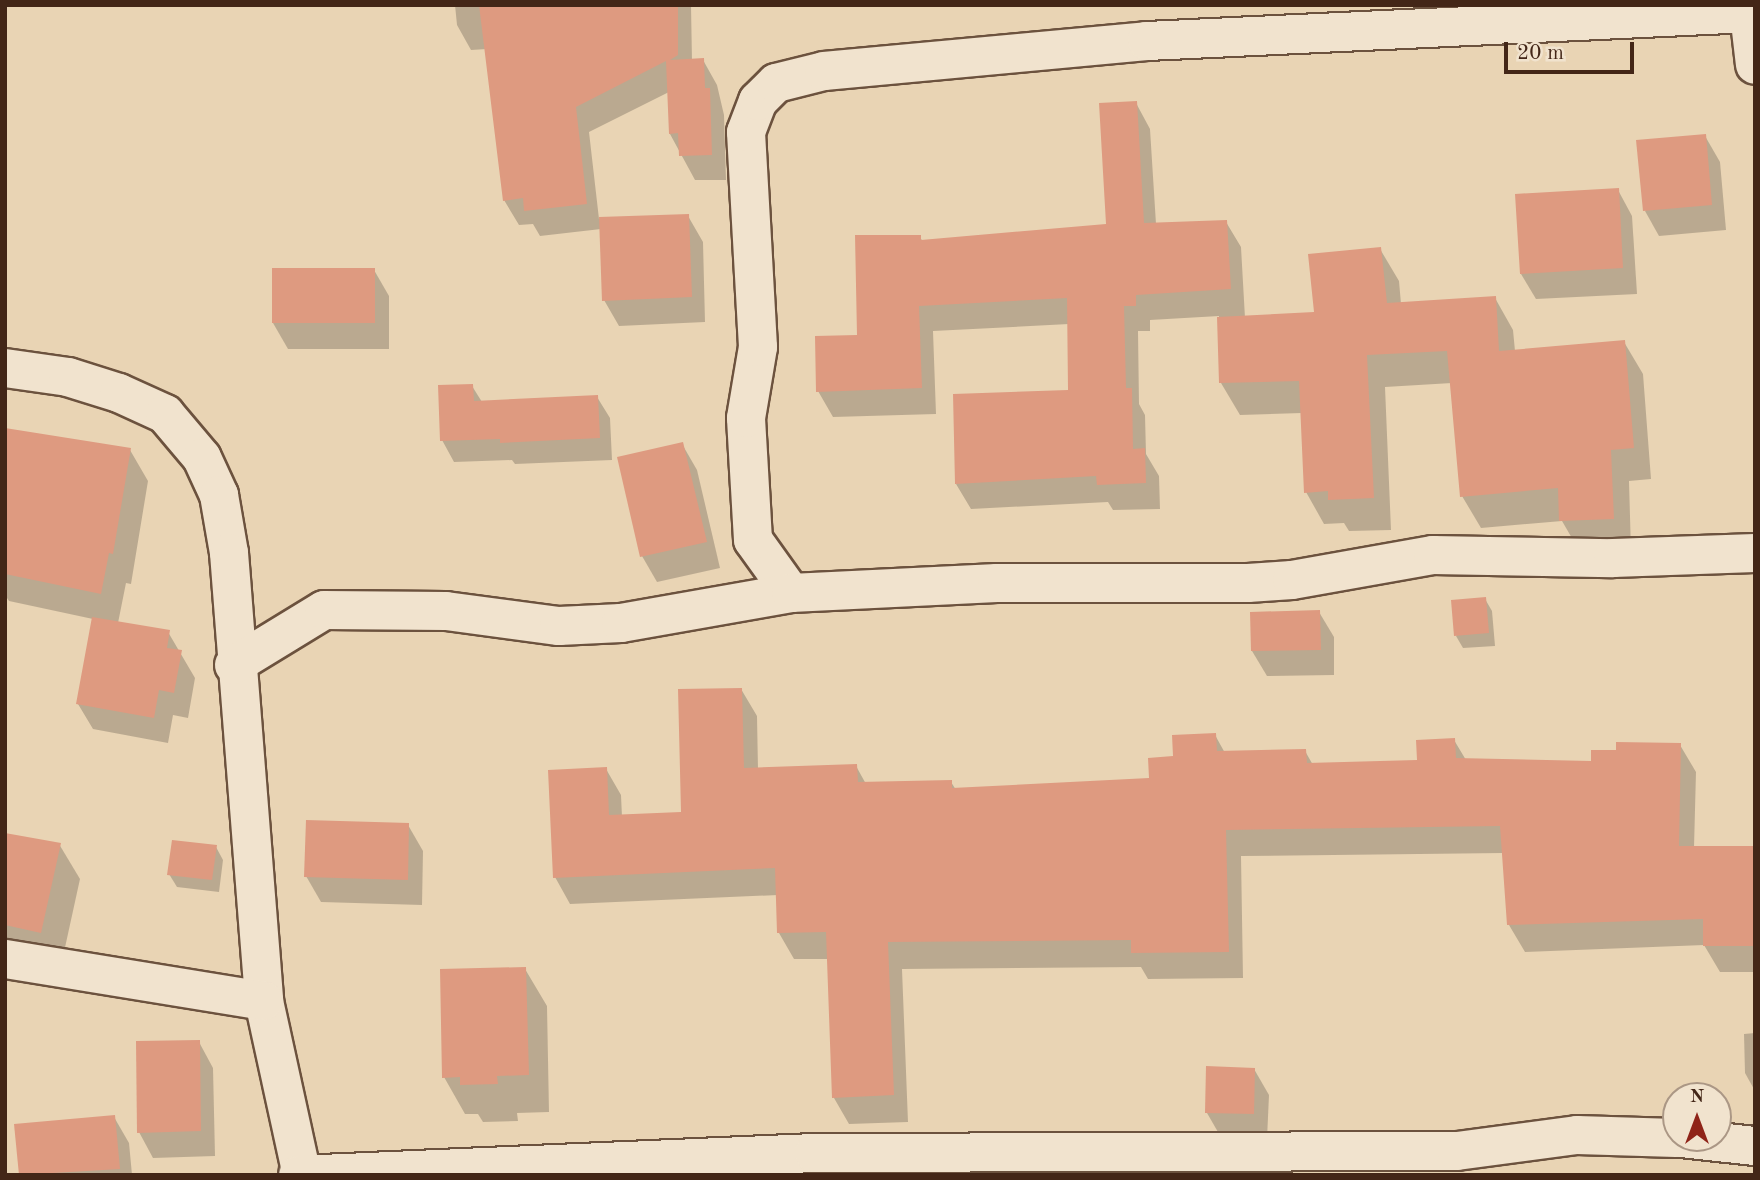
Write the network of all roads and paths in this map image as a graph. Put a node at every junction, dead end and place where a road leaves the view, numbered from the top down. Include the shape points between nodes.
1 (1752, 12) edge
2 (1479, 14) edge
3 (1755, 65) edge
4 (5, 368) edge
5 (1755, 553) edge
6 (791, 593) junction
7 (234, 666) junction
8 (5, 960) edge
9 (264, 1001) junction
10 (1662, 1138) edge
11 (1732, 1144) edge
12 (1755, 1146) edge
13 (1288, 1164) edge
14 (300, 1173) edge

1 - 2 street via 1604,23
1 - 3 street
2 - 6 street via 935,59 824,71 776,83 758,101 746,132 758,347 747,418 753,540
4 - 7 street via 68,377 119,393 164,414 202,458 219,495 227,541
5 - 6 street via 1613,558 1433,555 1292,580 1248,583 997,583
6 - 7 street via 621,623 559,626 446,611 324,611
7 - 9 street
8 - 9 street
9 - 14 street
10 - 13 street via 1577,1135 1457,1151
11 - 12 street
13 - 14 street via 814,1153

